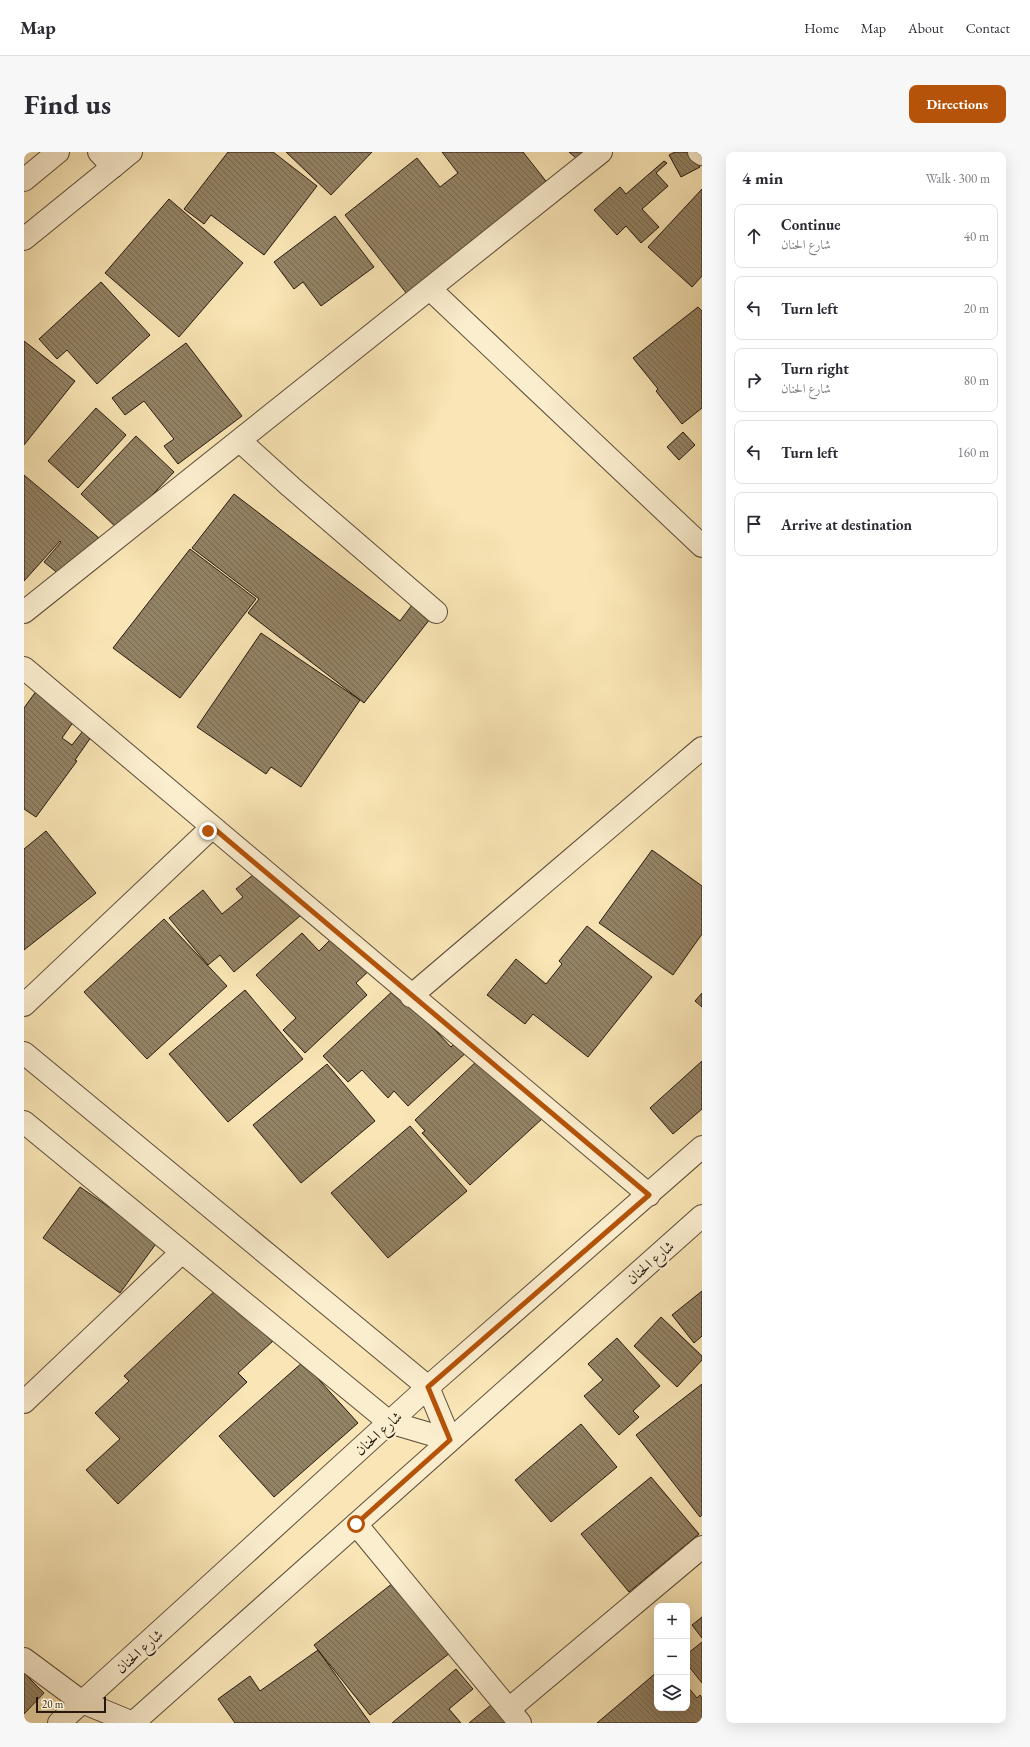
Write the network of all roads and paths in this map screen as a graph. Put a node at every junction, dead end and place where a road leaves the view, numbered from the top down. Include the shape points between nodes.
1 (58, 152) edge
2 (131, 152) edge
3 (601, 152) edge
4 (699, 152) edge
5 (702, 154) edge
6 (106, 159) edge
7 (24, 180) edge
8 (24, 239) edge
9 (430, 289) junction
10 (240, 441) junction
11 (702, 546) edge
12 (24, 612) edge
13 (436, 612) dead end
14 (24, 668) edge
15 (702, 748) edge
16 (211, 826) junction
17 (411, 996) junction
18 (24, 1005) edge
19 (24, 1053) edge
20 (24, 1122) edge
21 (702, 1148) edge
22 (649, 1195) junction
23 (702, 1216) edge
24 (182, 1252) junction
25 (428, 1387) junction
26 (28, 1390) edge
27 (390, 1422) junction
28 (450, 1440) junction
29 (356, 1524) junction
30 (702, 1547) edge
31 (24, 1659) edge
32 (82, 1702) junction
33 (515, 1716) edge
34 (59, 1723) edge
35 (133, 1723) edge

1 - 7 street
2 - 6 street
3 - 9 street
4 - 5 street
6 - 8 street
9 - 10 street
9 - 11 street
10 - 12 street
10 - 13 street
14 - 16 street
15 - 17 street
16 - 17 street
16 - 18 street
17 - 22 street
19 - 25 street
20 - 24 street
21 - 22 street, شارع الحنان
22 - 25 street, شارع الحنان
23 - 28 street, شارع الحنان
24 - 26 street
24 - 27 street
25 - 27 street, شارع الحنان
25 - 28 street
27 - 28 street
27 - 32 street, شارع الحنان
28 - 29 street, شارع الحنان
29 - 33 street
29 - 35 street, شارع الحنان
30 - 33 street
31 - 32 street
32 - 34 street, شارع الحنان
32 - 35 street

